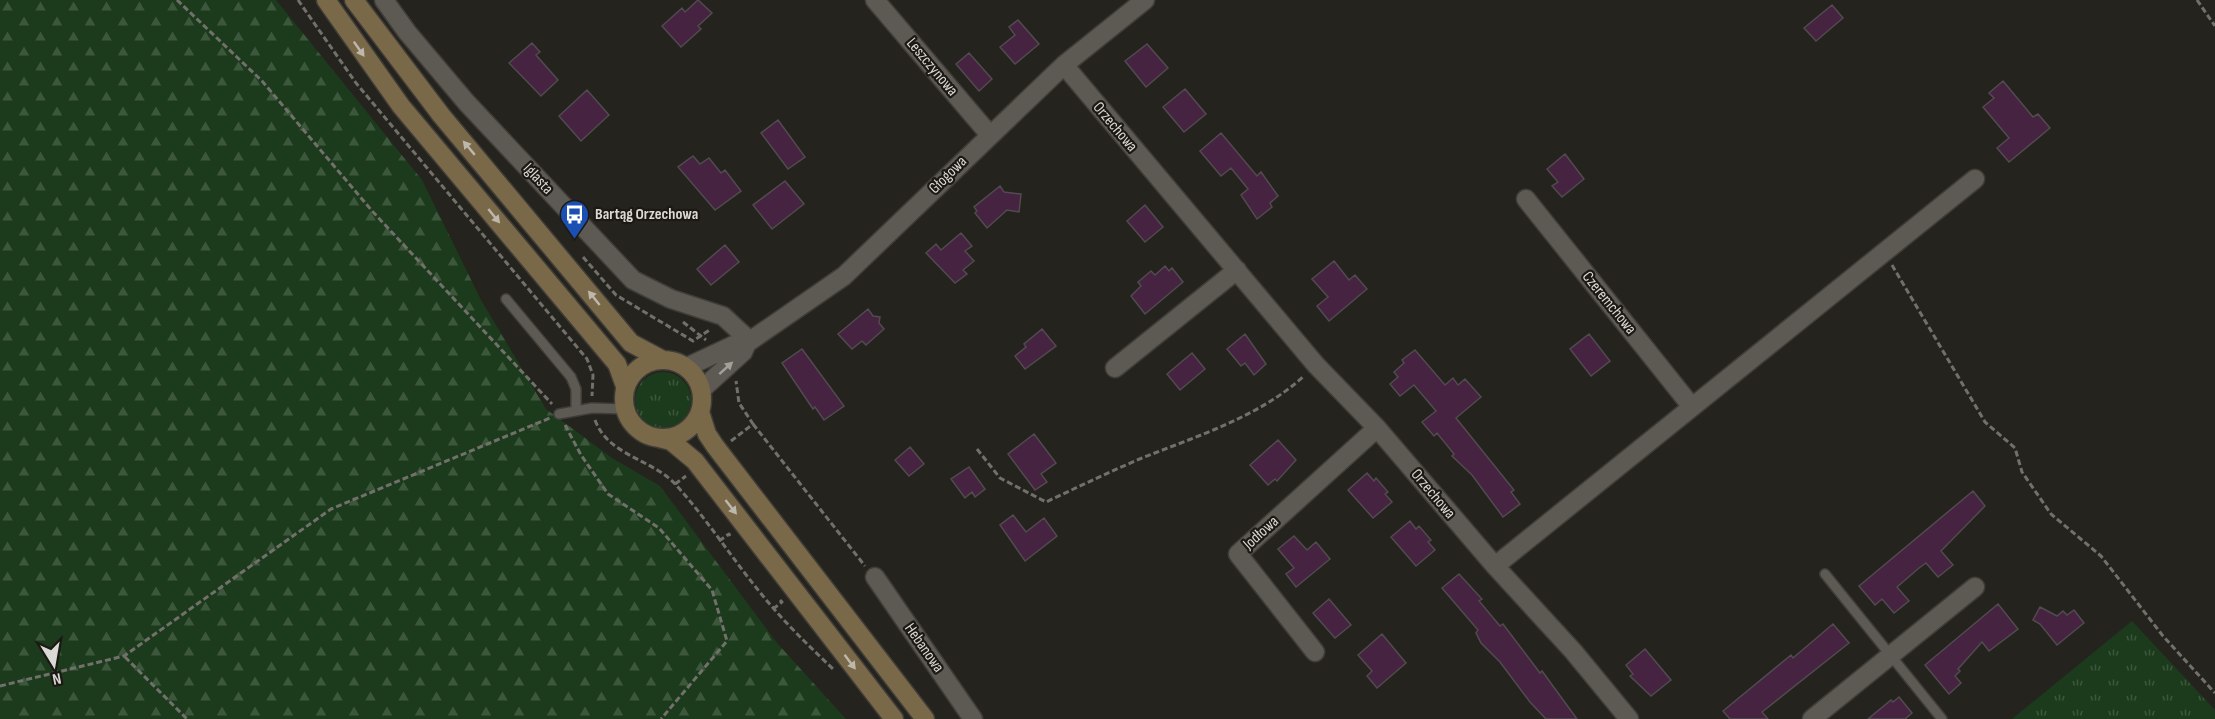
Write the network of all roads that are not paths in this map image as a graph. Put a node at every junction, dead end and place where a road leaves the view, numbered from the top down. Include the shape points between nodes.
1 (326, 0) edge
2 (354, 0) edge
3 (384, 0) edge
4 (875, 0) edge
5 (1144, 0) edge
6 (1064, 65) junction
7 (989, 134) junction
8 (1975, 178) dead end
9 (1526, 199) dead end
10 (1236, 270) junction
11 (506, 299) dead end
12 (748, 342) junction
13 (661, 359) junction
14 (723, 359) junction
15 (687, 367) junction
16 (1115, 368) dead end
17 (625, 386) junction
18 (702, 390) junction
19 (1692, 407) junction
20 (624, 409) junction
21 (576, 411) junction
22 (700, 412) junction
23 (560, 414) road end
24 (1377, 428) junction
25 (659, 438) junction
26 (1495, 566) junction
27 (1825, 574) dead end
28 (875, 578) road end
29 (1975, 587) dead end
30 (1315, 652) dead end
31 (1890, 657) junction
32 (894, 719) edge
33 (925, 719) edge
34 (973, 719) edge
35 (1629, 719) edge
36 (1812, 719) edge
37 (1942, 719) edge

1 -> 17 main road via 401,106 616,364
13 -> 2 main road via 631,343 435,107
3 - 12 street, Iglasta via 466,102 633,280 671,299 723,316
4 - 7 street, Leszczynowa
5 - 6 street, Głogowa
6 - 7 street, Głogowa
6 - 10 street, Orzechowa
7 - 12 street, Głogowa via 844,276
8 - 19 street
9 - 19 street, Czeremchowa
10 - 16 street
10 - 24 street, Orzechowa
11 - 21 lane via 571,377 576,389
12 - 14 street, Głogowa via 743,352
13 - 15 main road
13 - 17 main road via 639,367
14 - 15 street, Głogowa
18 -> 14 street, Głogowa
15 - 18 main road
17 - 20 main road
18 - 22 main road
19 - 26 street
20 - 21 lane
20 - 25 main road via 637,429
21 - 23 lane
22 - 25 main road via 679,435
22 - 33 main road via 707,434 719,451
24 - 26 street, Orzechowa
24 - 30 street, Jodłowa via 1238,554
25 -> 32 main road via 682,449 699,466
26 - 35 street, Orzechowa via 1574,651
27 - 31 lane
28 - 34 street, Hebanowa
29 - 31 street
31 - 36 street
31 - 37 lane

